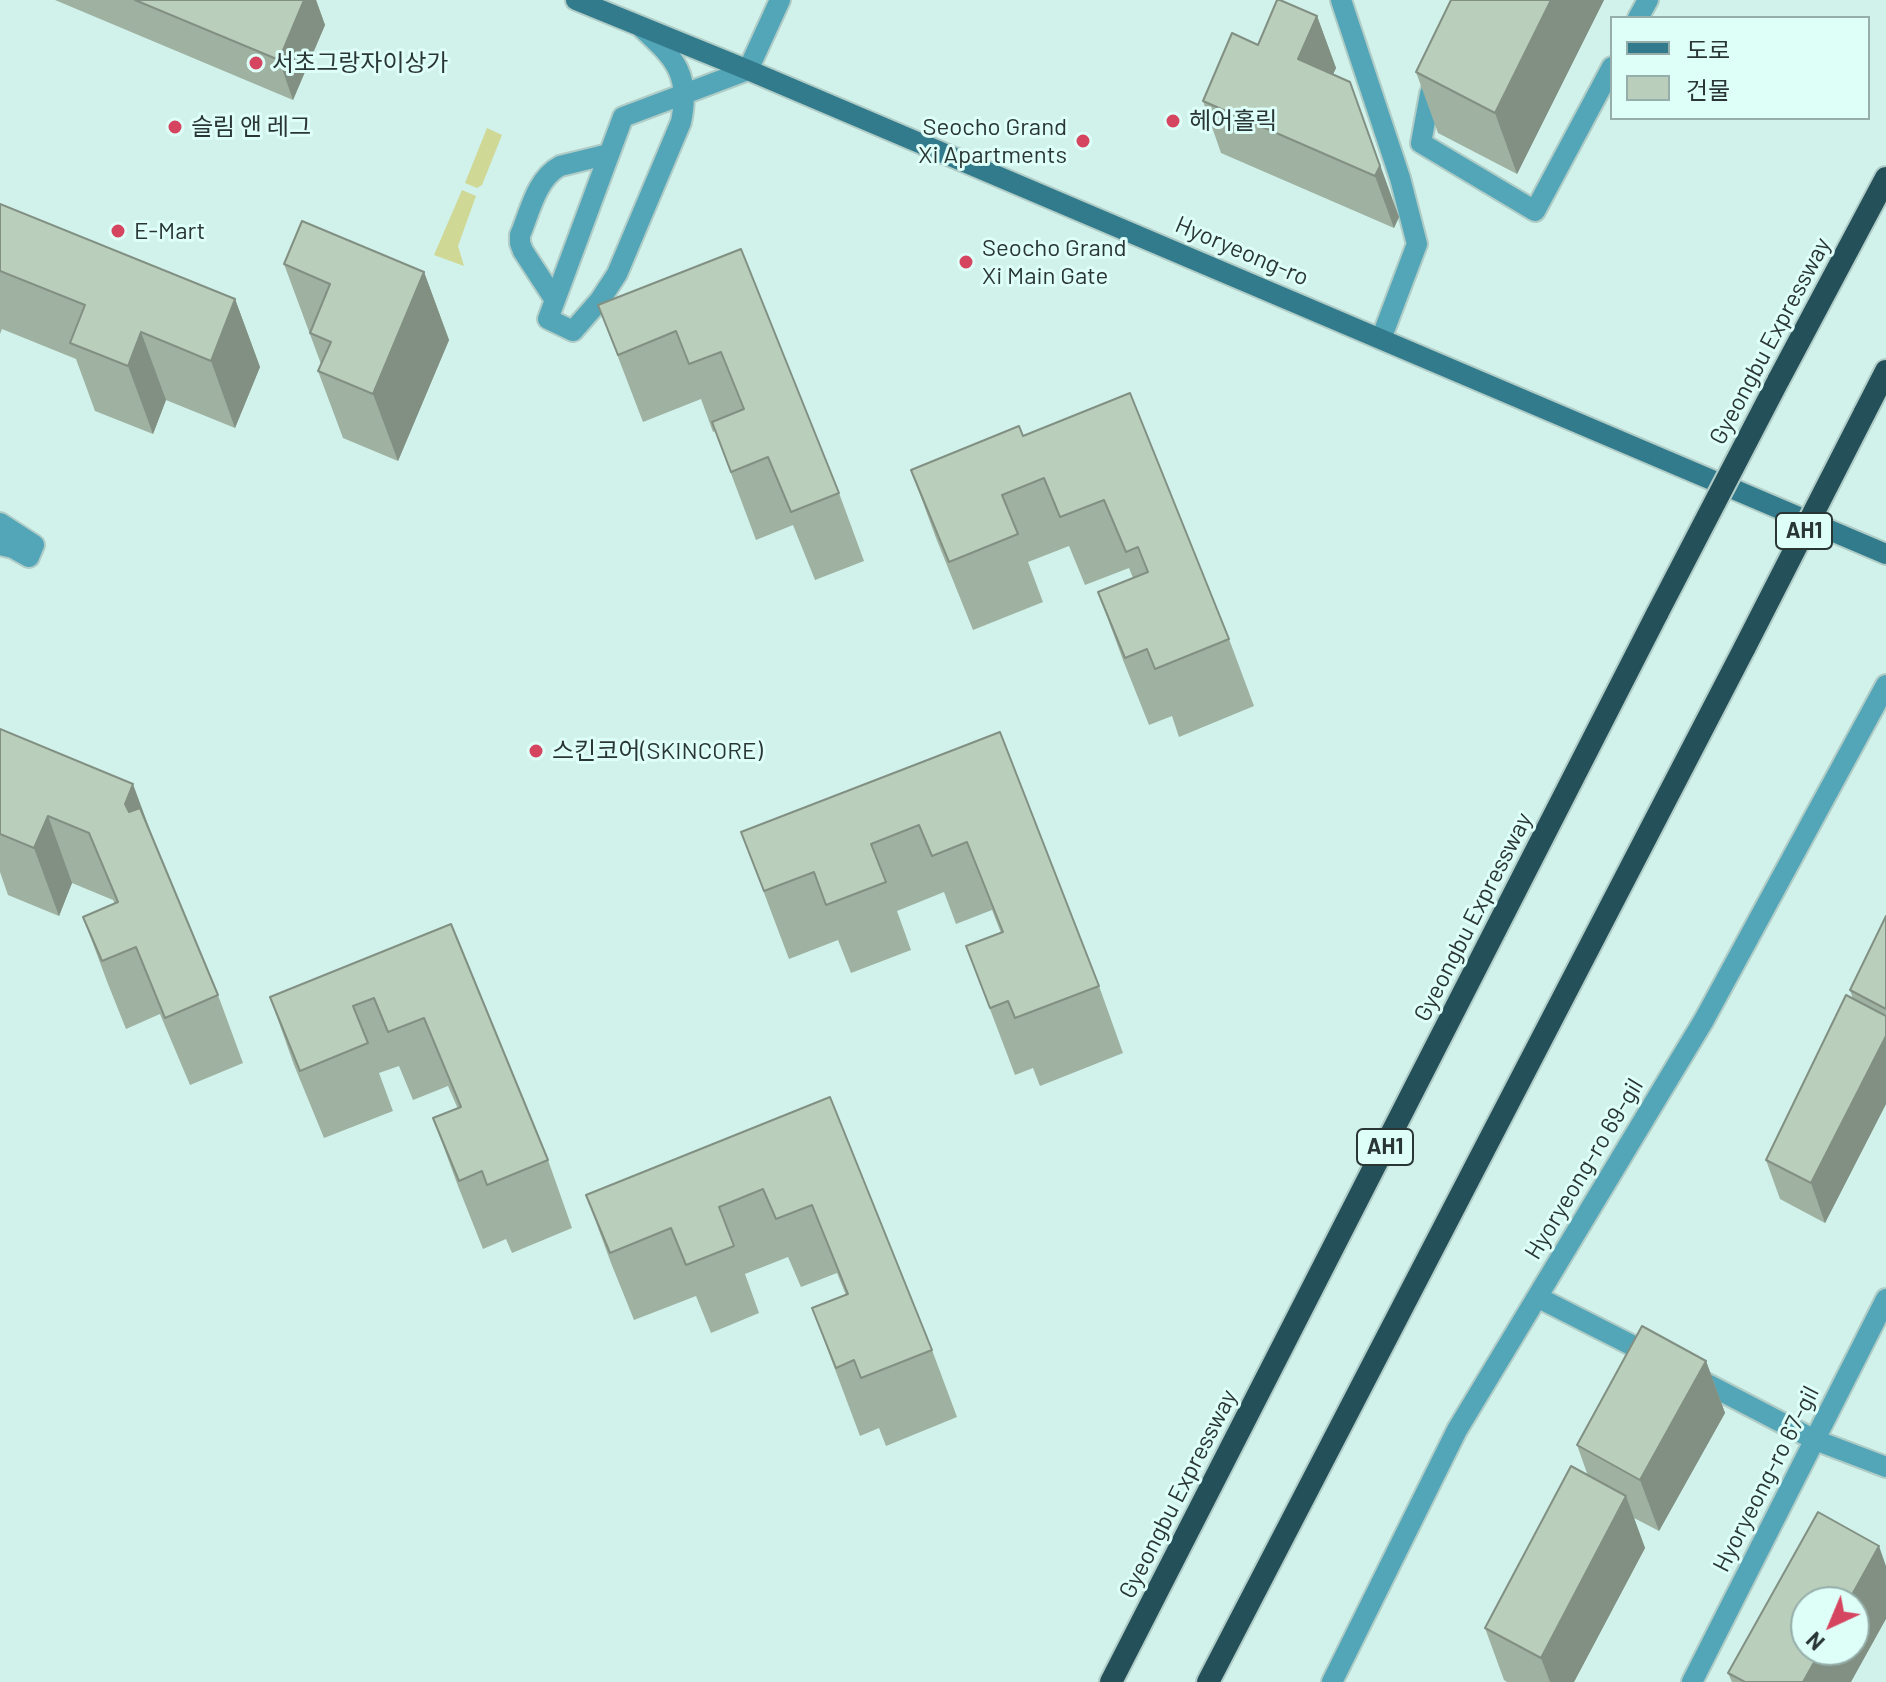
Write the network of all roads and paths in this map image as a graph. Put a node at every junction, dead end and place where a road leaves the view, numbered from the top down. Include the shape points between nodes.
1 (576, 0) edge
2 (780, 0) edge
3 (1341, 0) edge
4 (641, 26) junction
5 (1441, 67) edge
6 (748, 70) junction
7 (1610, 71) edge
8 (684, 94) junction
9 (609, 154) junction
10 (1886, 178) edge
11 (555, 300) junction
12 (1381, 339) junction
13 (1886, 371) edge
14 (0, 523) edge
15 (0, 545) edge
16 (1886, 554) edge
17 (1886, 685) edge
18 (1537, 1297) junction
19 (1886, 1299) edge
20 (1815, 1440) junction
21 (1886, 1467) edge
22 (1111, 1682) edge
23 (1208, 1682) edge
24 (1332, 1682) edge
25 (1692, 1682) edge

1 - 4 main road, Hyoryeong-ro
2 - 6 street
3 - 12 street via 1417,244
4 - 6 main road, Hyoryeong-ro
4 - 8 street via 668,52
5 - 7 street via 1421,143 1535,211
6 - 8 street
6 - 12 main road, Hyoryeong-ro
8 - 9 street via 623,117
8 - 11 street via 681,122 610,287 573,331 548,319
9 - 11 street
9 - 11 street via 553,170 541,184 520,235 523,251
10 - 22 highway, Gyeongbu Expressway / AH1, bridge
12 - 16 main road, Hyoryeong-ro
13 - 23 highway, AH1, bridge
14 - 15 street via 34,545 29,557
17 - 18 street, Hyoryeong-ro 69-gil via 1704,1020
18 - 20 street
18 - 24 street, Hyoryeong-ro 69-gil via 1457,1430
19 - 20 street, Hyoryeong-ro 67-gil
20 - 21 street
20 - 25 street, Hyoryeong-ro 67-gil

